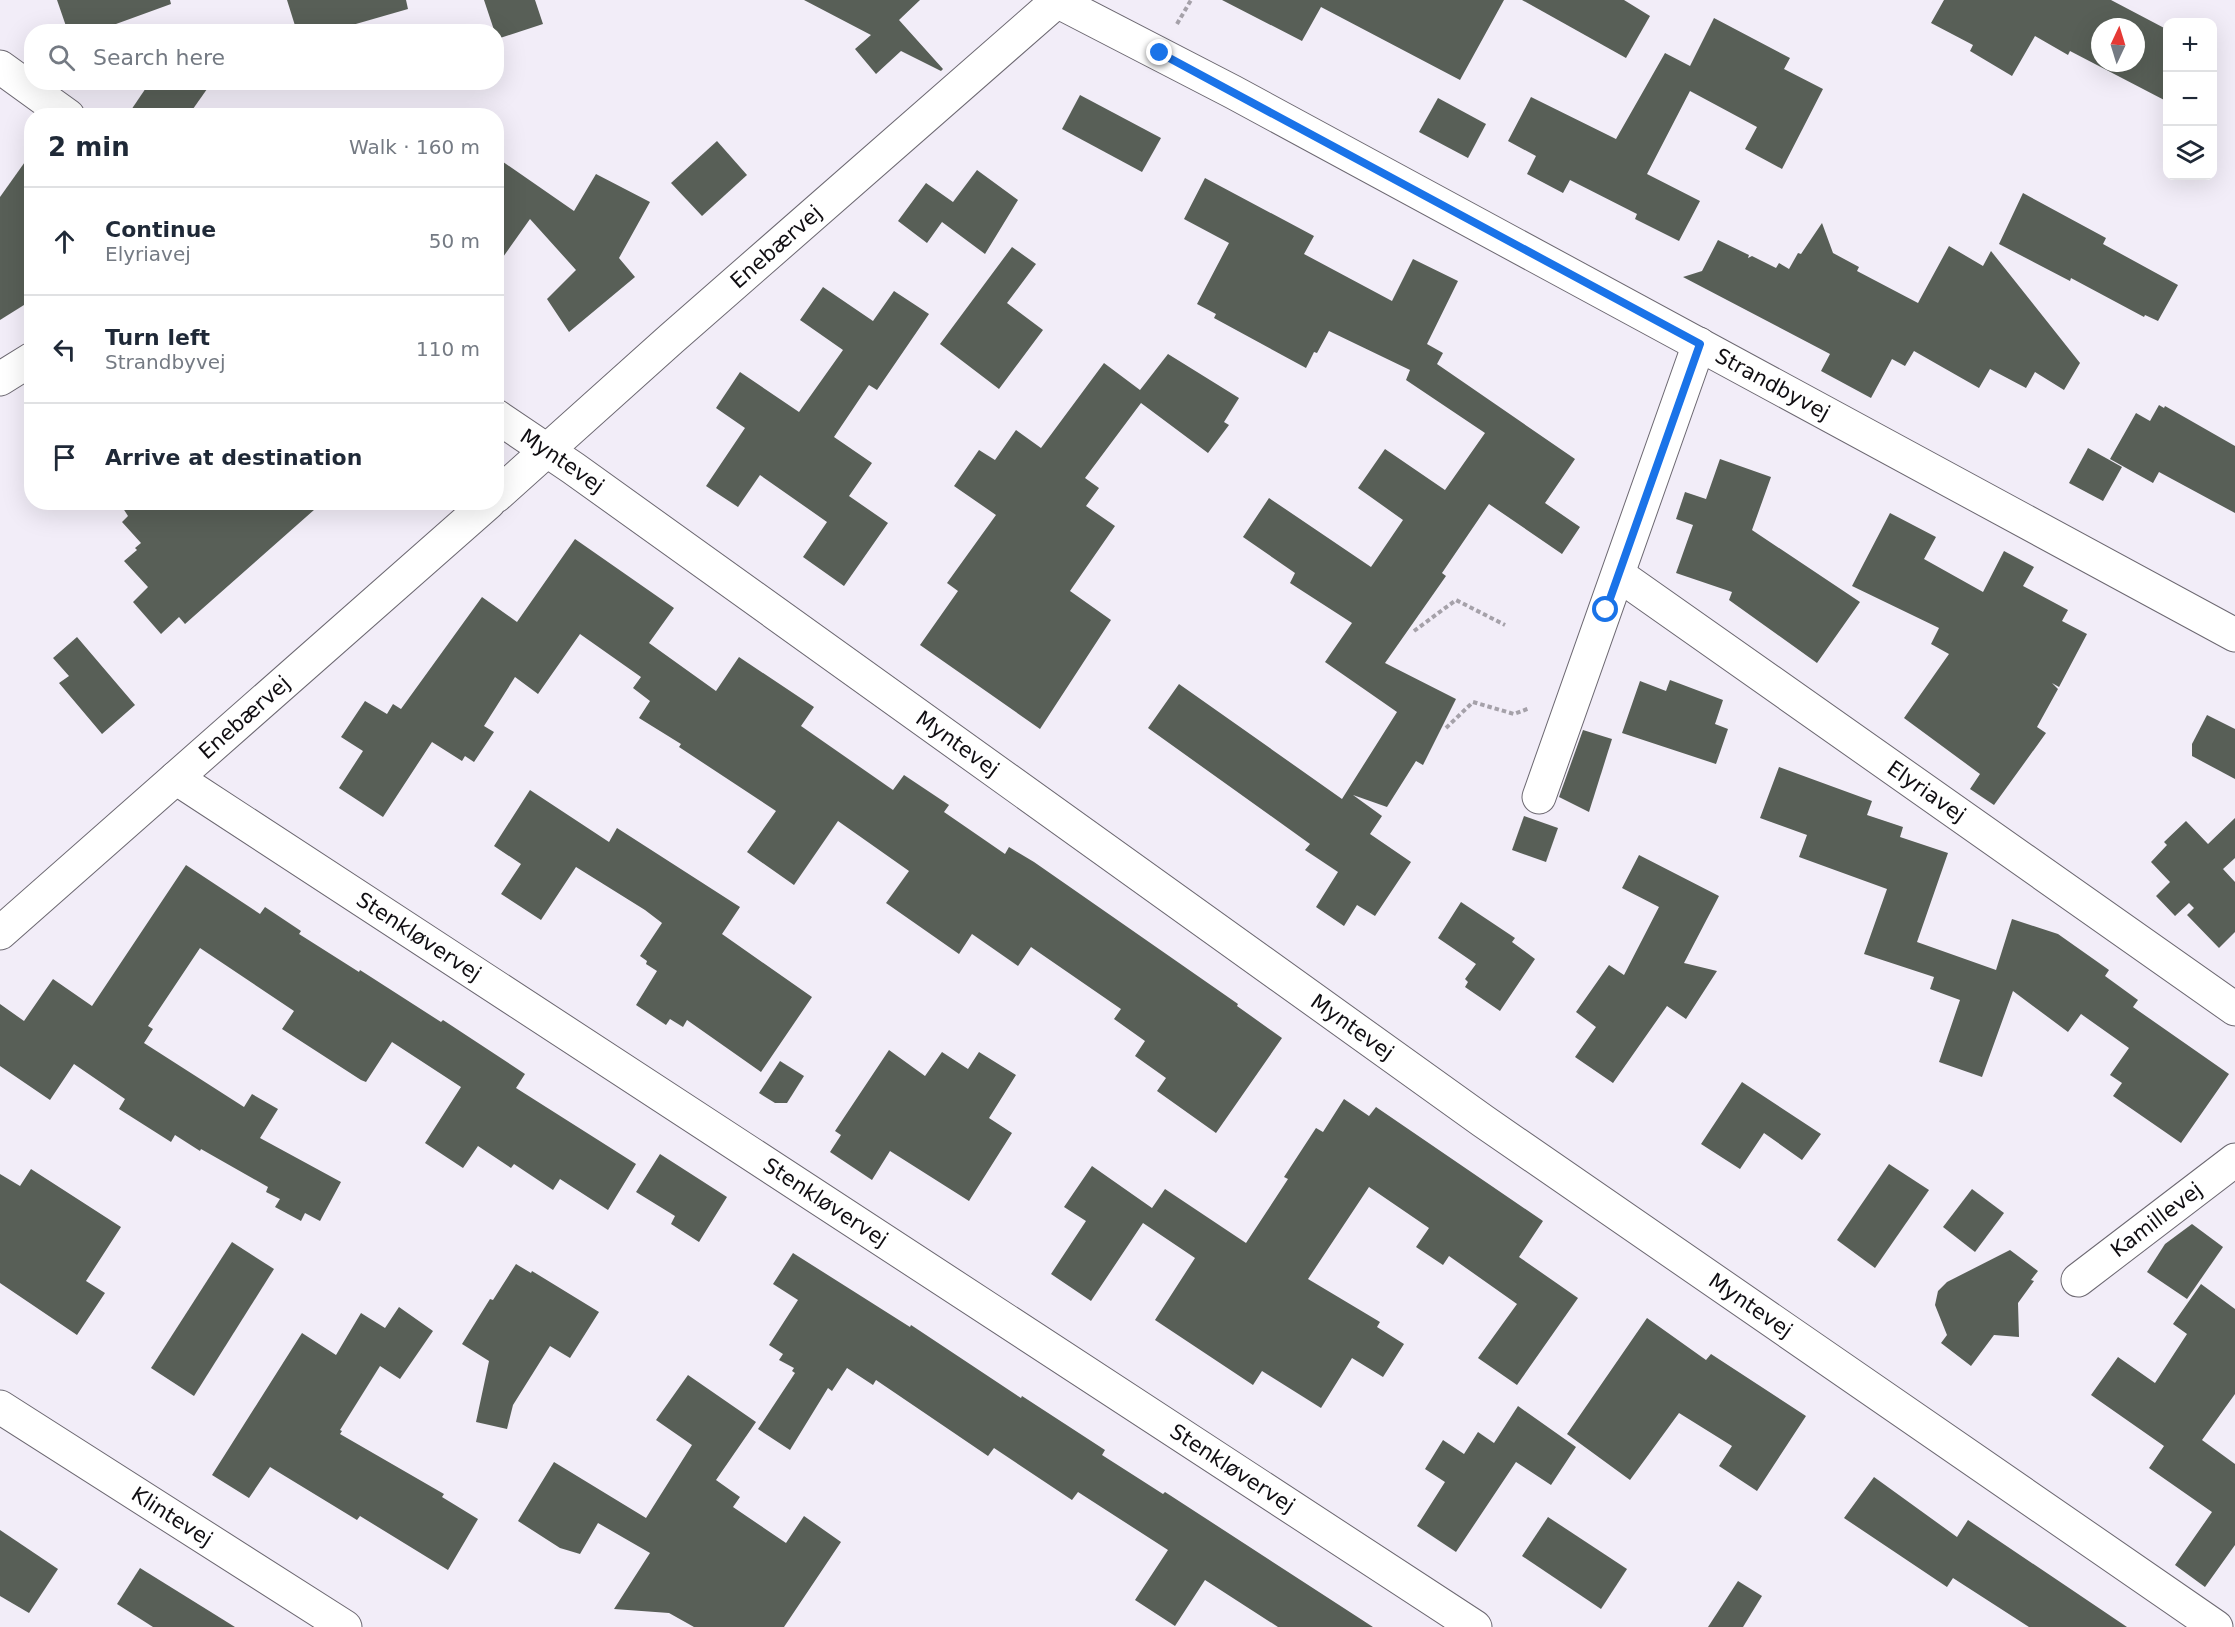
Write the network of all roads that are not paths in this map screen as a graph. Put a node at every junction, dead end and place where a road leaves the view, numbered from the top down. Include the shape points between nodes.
1 (1056, 1) edge
2 (0, 67) edge
3 (24, 84) edge
4 (32, 90) edge
5 (57, 108) edge
6 (1700, 344) junction
7 (24, 364) edge
8 (0, 378) edge
9 (504, 421) edge
10 (548, 451) junction
11 (504, 489) edge
12 (480, 510) edge
13 (1619, 574) junction
14 (2235, 635) edge
15 (176, 778) junction
16 (1539, 797) dead end
17 (0, 933) edge
18 (2235, 1009) edge
19 (2235, 1160) edge
20 (2078, 1280) dead end
21 (0, 1407) edge
22 (345, 1627) edge
23 (1475, 1627) edge
24 (2216, 1627) edge

1 - 6 street, Strandbyvej via 1181,64
1 - 10 street, Enebærvej
2 - 3 street
4 - 5 street
6 - 13 street
6 - 14 street, Strandbyvej
7 - 8 street
9 - 10 street, Myntevej
10 - 11 street, Enebærvej
10 - 24 street, Myntevej via 1483,1121
12 - 15 street, Enebærvej
13 - 16 street
13 - 18 street, Elyriavej
15 - 17 street, Enebærvej
15 - 23 street, Stenkløvervej
19 - 20 street, Kamillevej
21 - 22 street, Klintevej

